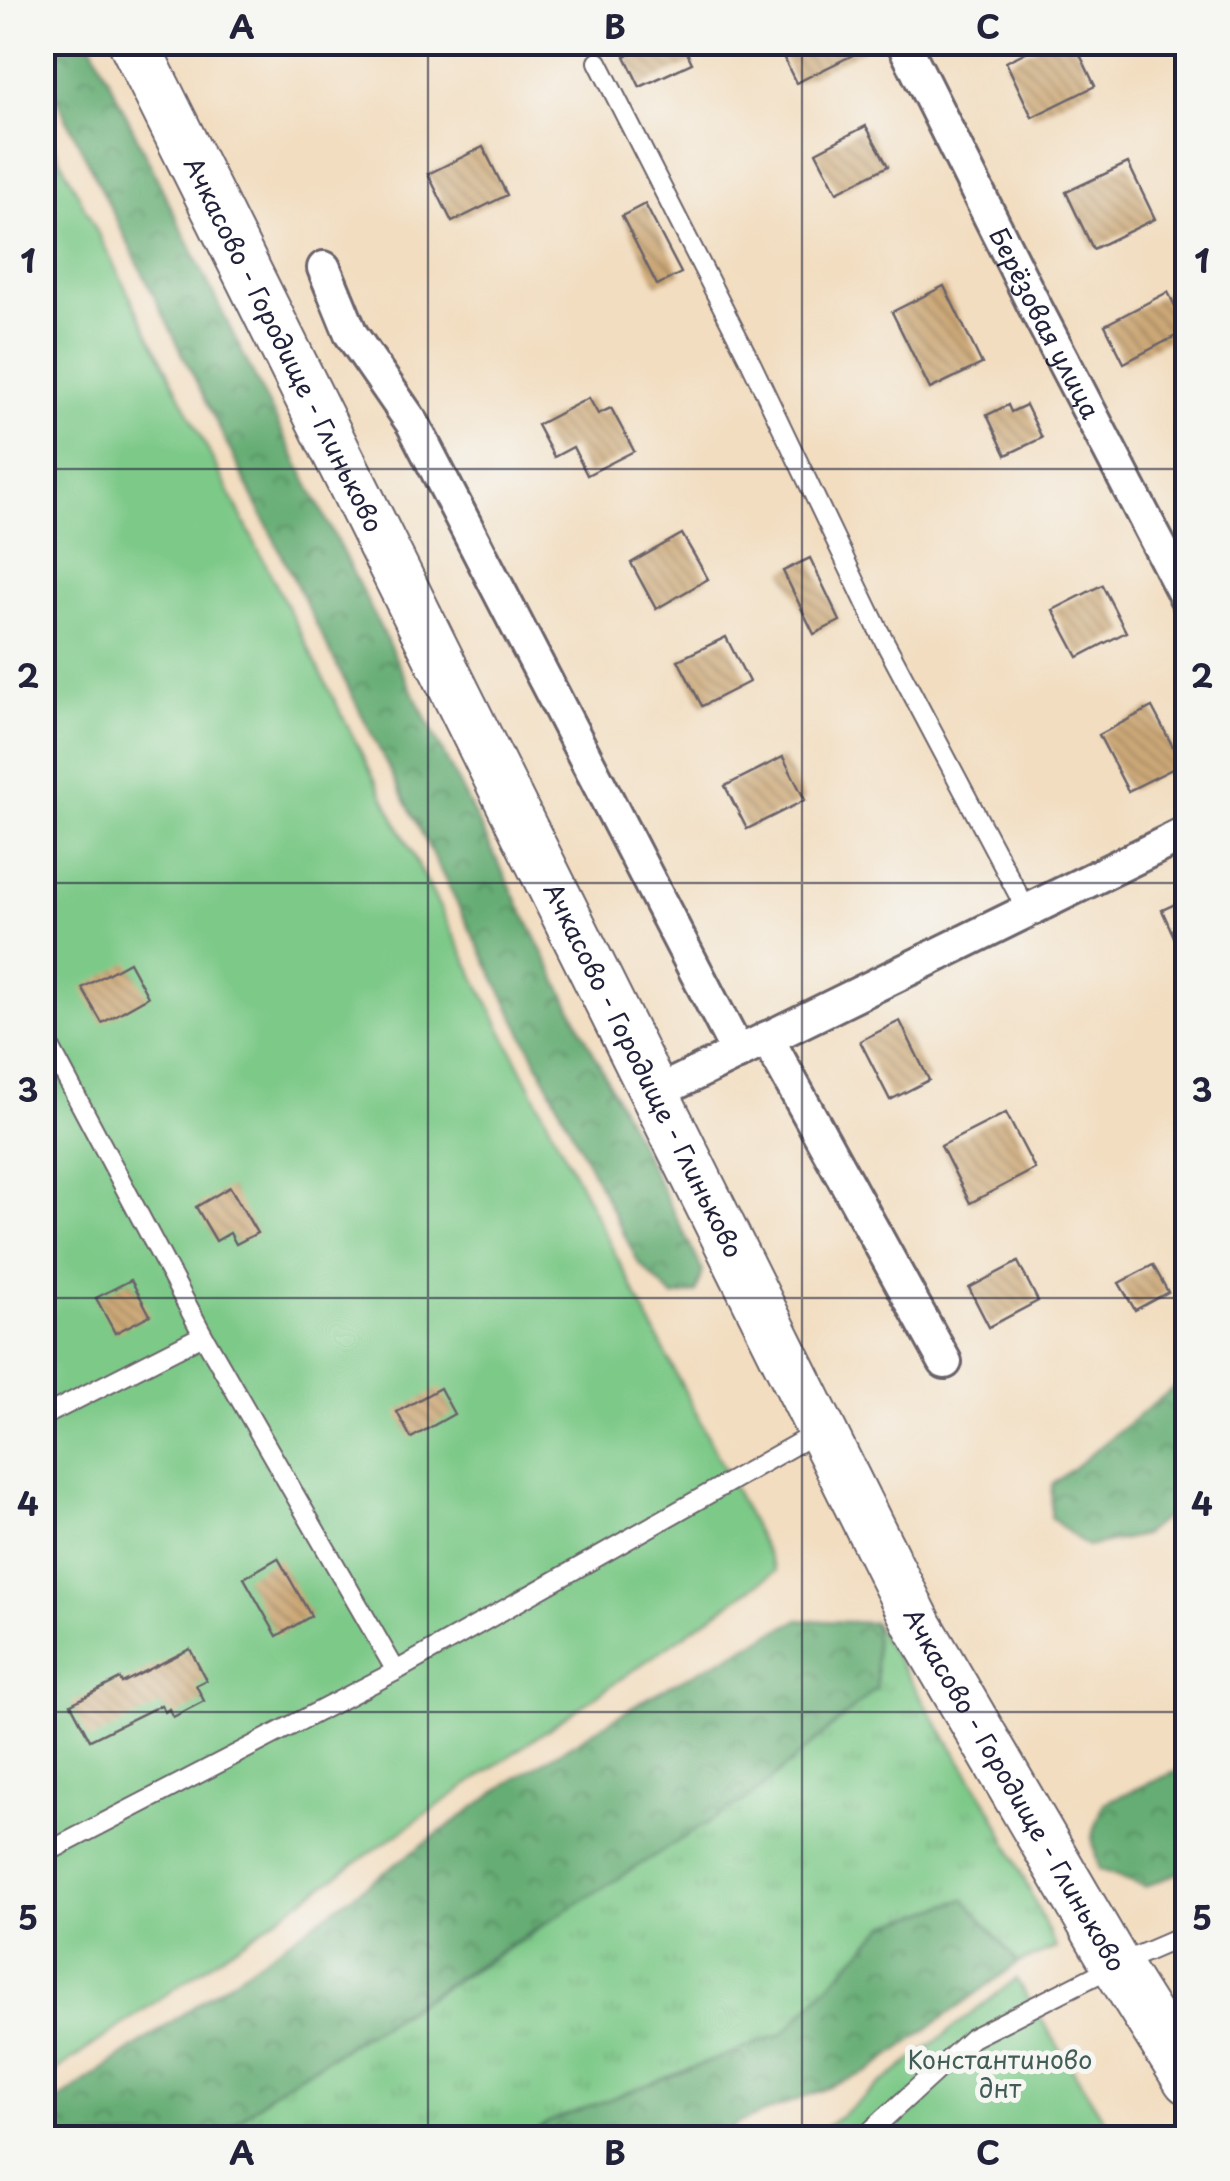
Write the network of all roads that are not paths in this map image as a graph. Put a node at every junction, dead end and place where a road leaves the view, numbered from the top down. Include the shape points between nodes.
1 (133, 42) edge
2 (903, 42) edge
3 (598, 62) dead end
4 (324, 268) dead end
5 (1188, 602) edge
6 (1188, 832) edge
7 (1026, 910) junction
8 (42, 1032) edge
9 (768, 1038) junction
10 (738, 1053) junction
11 (654, 1094) junction
12 (203, 1335) junction
13 (944, 1362) dead end
14 (42, 1416) edge
15 (820, 1430) junction
16 (396, 1671) junction
17 (42, 1855) edge
18 (1188, 1934) edge
19 (1116, 1966) junction
20 (1188, 2080) edge
21 (864, 2138) edge

1 - 11 street, Ачкасово - Городище - Глиньково
2 - 5 street, Берёзовая улица
3 - 7 lane via 878,629
4 - 10 street via 350,334 414,424
6 - 7 street
7 - 9 street
8 - 12 lane
9 - 10 street
9 - 13 street
10 - 11 street
11 - 15 street, Ачкасово - Городище - Глиньково
12 - 14 lane
12 - 16 lane
15 - 16 lane
15 - 19 street, Ачкасово - Городище - Глиньково via 918,1627
16 - 17 lane
18 - 19 lane
19 - 20 street, Ачкасово - Городище - Глиньково
19 - 21 lane via 972,2038

